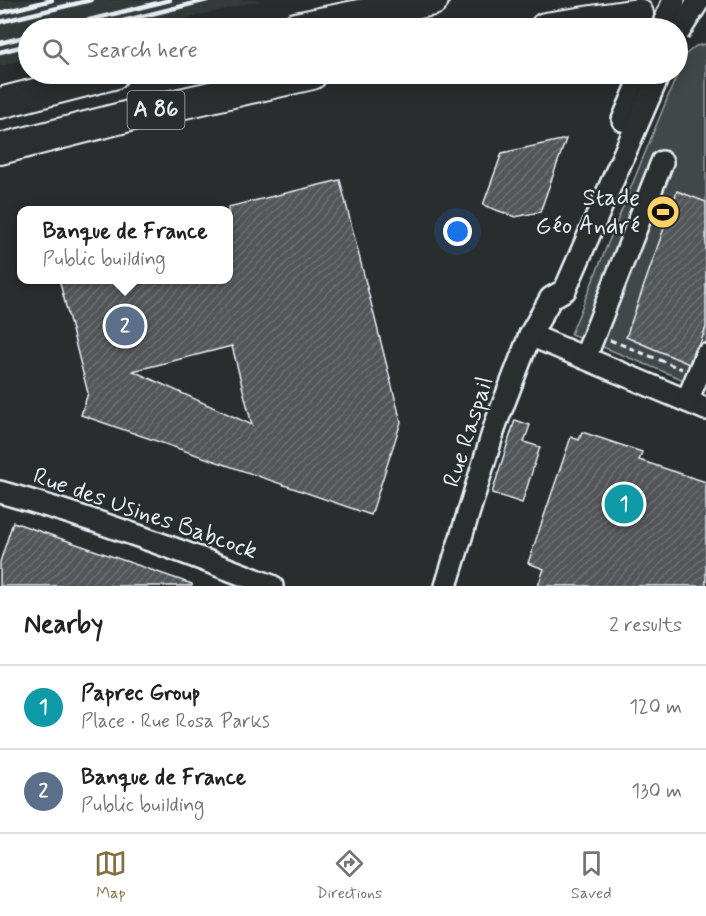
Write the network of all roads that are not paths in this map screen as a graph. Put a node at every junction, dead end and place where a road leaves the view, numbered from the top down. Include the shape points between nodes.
1 (433, 0) edge
2 (674, 0) edge
3 (699, 0) edge
4 (345, 18) edge
5 (653, 18) edge
6 (688, 18) edge
7 (74, 84) edge
8 (267, 84) edge
9 (646, 84) edge
10 (0, 103) edge
11 (0, 149) edge
12 (662, 162) dead end
13 (530, 335) junction
14 (706, 355) edge
15 (585, 358) junction
16 (697, 405) edge
17 (0, 492) edge
18 (272, 586) edge
19 (446, 586) edge

1 - 4 highway
2 - 5 street, bridge
3 - 6 street, bridge
7 - 10 highway, A 86
8 - 11 highway, A 86
9 - 13 street, Rue Raspail via 565,290 551,298
12 - 15 street
13 - 15 street
13 - 19 street, Rue Raspail via 496,423
14 - 16 street via 698,375
15 - 16 street
17 - 18 street, Rue des Usines Babcock via 65,510

